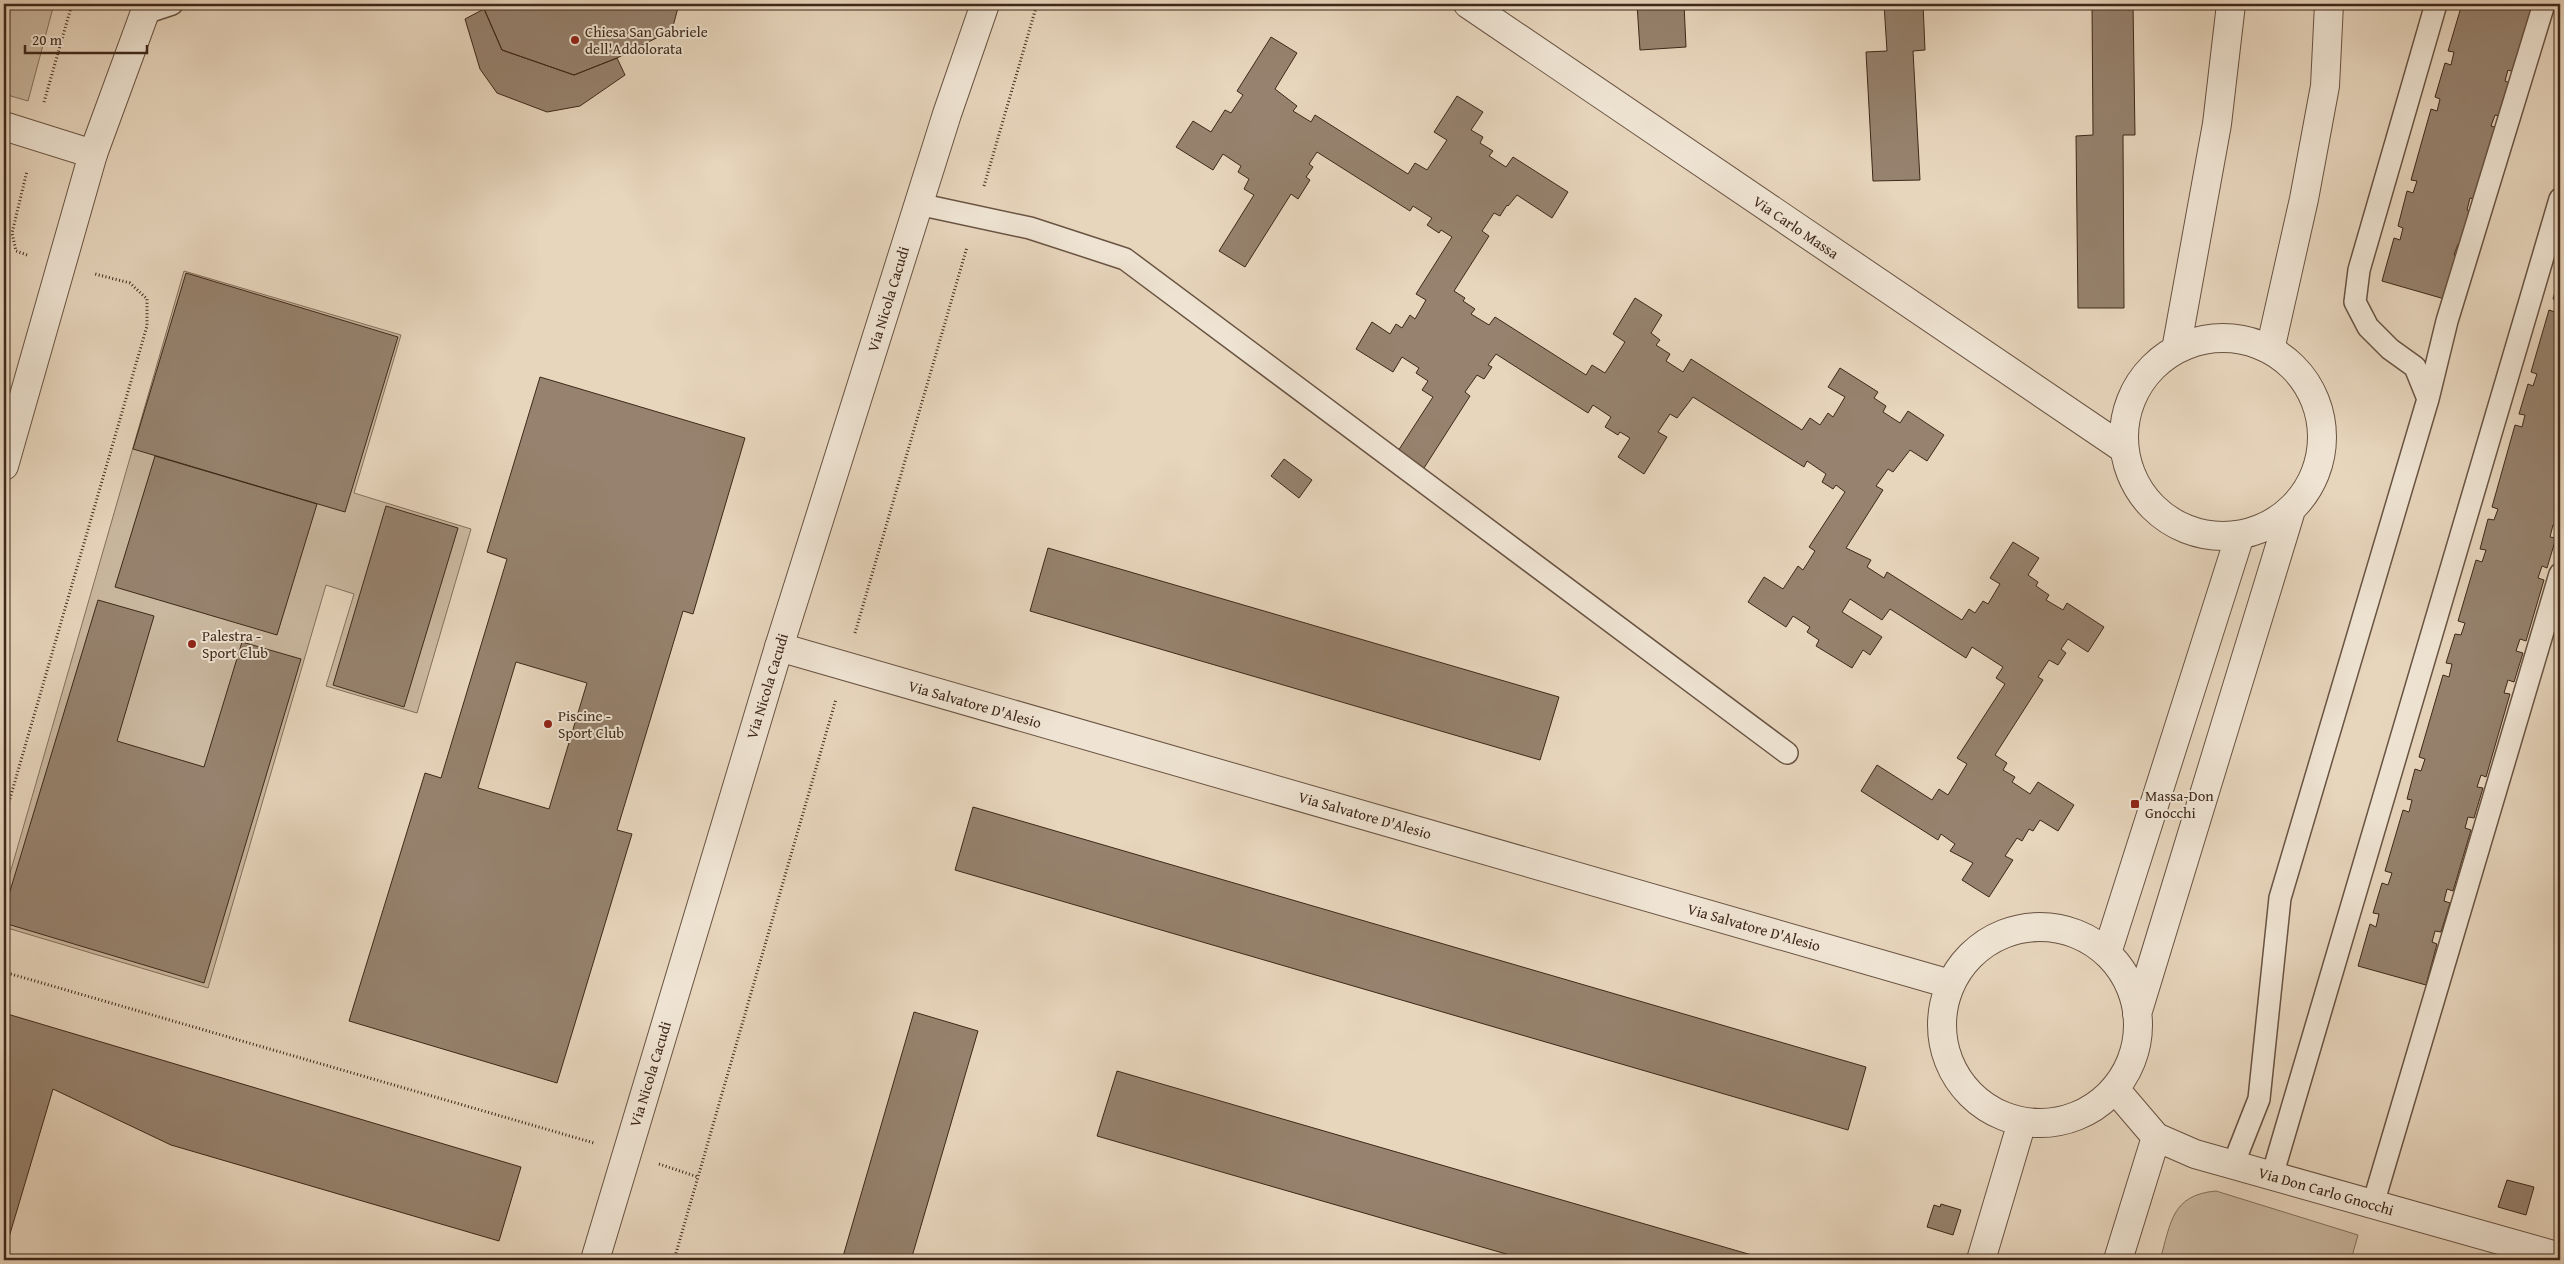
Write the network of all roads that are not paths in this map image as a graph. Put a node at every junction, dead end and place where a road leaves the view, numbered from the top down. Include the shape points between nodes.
1 (172, 4) edge
2 (985, 4) edge
3 (1468, 4) edge
4 (2231, 4) edge
5 (2329, 4) edge
6 (2436, 4) edge
7 (2544, 4) edge
8 (146, 8) edge
9 (4, 126) edge
10 (93, 154) junction
11 (2560, 199) edge
12 (918, 204) junction
13 (2176, 350) junction
14 (2270, 350) junction
15 (2428, 399) junction
16 (2124, 449) junction
17 (4, 466) edge
18 (2291, 510) junction
19 (2240, 535) junction
20 (2560, 574) edge
21 (779, 647) junction
22 (1787, 753) dead end
23 (2107, 953) junction
24 (1950, 984) junction
25 (2137, 1014) junction
26 (2115, 1089) junction
27 (2022, 1122) junction
28 (2156, 1138) junction
29 (2233, 1165) junction
30 (2272, 1176) junction
31 (2373, 1204) junction
32 (2528, 1255) edge
33 (2560, 1257) edge
34 (595, 1260) edge
35 (1981, 1260) edge
36 (2118, 1260) edge

1 - 8 lane
2 - 12 street, Via Nicola Cacudi
3 - 16 street, Via Carlo Massa
4 - 13 street via 2218,124
5 - 14 street via 2325,86
6 - 15 lane via 2359,270 2355,302 2368,327 2415,368
7 - 15 lane via 2447,321
8 - 10 street
9 - 10 street
10 - 17 street
11 - 30 lane
12 - 21 street, Via Nicola Cacudi
12 - 22 lane via 1030,228 1125,258
13 - 14 street via 2199,341 2223,338 2247,341
13 - 16 street via 2153,368 2135,391 2125,420
14 - 18 street via 2294,368 2312,394 2321,424 2320,455 2310,484
15 - 29 lane via 2280,898 2259,1099
16 - 19 street via 2133,480 2151,506 2177,525 2208,536
18 - 19 street via 2267,526
18 - 25 street
19 - 23 street
20 - 31 lane
21 - 24 street, Via Salvatore D'Alesio
21 - 34 street, Via Nicola Cacudi
23 - 24 street via 2081,936 2052,927 2021,928 1992,939 1968,958
23 - 25 street via 2122,970
24 - 27 street via 1941,1014 1943,1046 1954,1075 1974,1100
25 - 26 street via 2136,1040 2129,1066
26 - 27 street via 2091,1109 2062,1121
26 - 28 street, Via Don Carlo Gnocchi
27 - 35 street
28 - 29 street, Via Don Carlo Gnocchi
28 - 36 street
29 - 30 street, Via Don Carlo Gnocchi
30 - 31 street, Via Don Carlo Gnocchi
31 - 32 street, Via Don Carlo Gnocchi
32 - 33 street, Via Don Carlo Gnocchi

